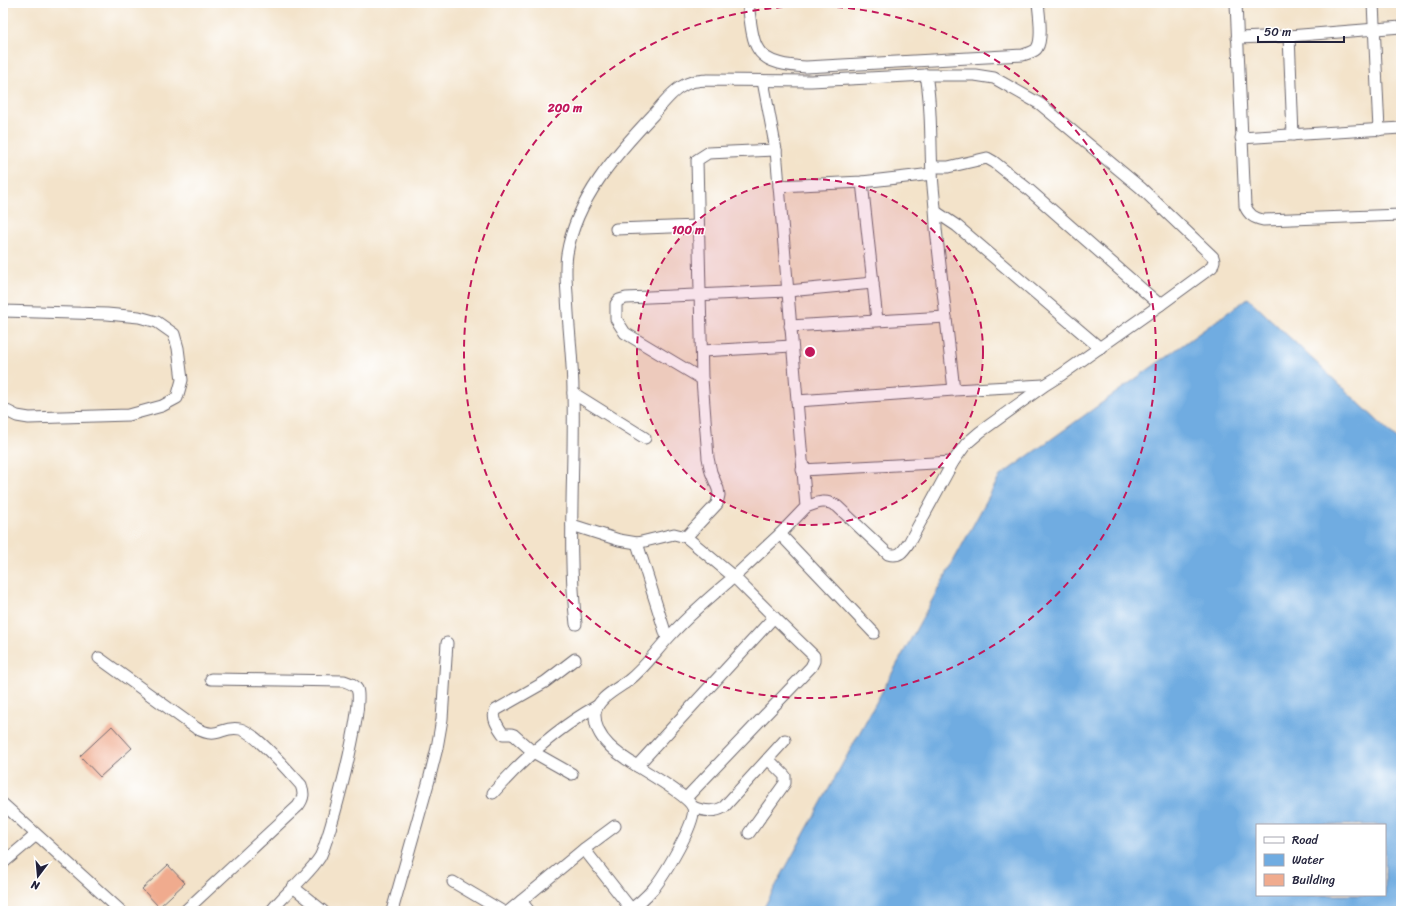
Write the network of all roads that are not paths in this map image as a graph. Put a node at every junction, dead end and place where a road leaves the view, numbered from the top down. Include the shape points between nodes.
1 (748, 3) edge
2 (1038, 3) edge
3 (1236, 3) edge
4 (1373, 3) edge
5 (1401, 27) edge
6 (1374, 29) junction
7 (1289, 36) junction
8 (1237, 38) junction
9 (926, 74) junction
10 (763, 81) junction
11 (1401, 128) edge
12 (1379, 130) junction
13 (1293, 135) junction
14 (1242, 138) junction
15 (776, 150) junction
16 (932, 171) junction
17 (862, 182) junction
18 (779, 186) junction
19 (936, 212) junction
20 (1401, 215) edge
21 (698, 226) junction
22 (616, 229) dead end
23 (873, 283) junction
24 (788, 291) junction
25 (699, 296) junction
26 (1160, 305) junction
27 (3, 311) edge
28 (946, 317) junction
29 (877, 320) junction
30 (790, 326) junction
31 (792, 346) junction
32 (1100, 348) junction
33 (702, 351) junction
34 (702, 379) junction
35 (1045, 385) junction
36 (954, 390) junction
37 (573, 393) junction
38 (797, 401) junction
39 (3, 409) edge
40 (645, 438) dead end
41 (953, 462) junction
42 (802, 470) junction
43 (806, 507) junction
44 (572, 525) junction
45 (780, 534) junction
46 (686, 537) junction
47 (637, 543) junction
48 (734, 577) junction
49 (774, 617) junction
50 (576, 624) dead end
51 (874, 633) dead end
52 (668, 638) junction
53 (447, 644) dead end
54 (99, 658) dead end
55 (575, 659) dead end
56 (211, 678) dead end
57 (597, 706) junction
58 (785, 740) dead end
59 (533, 752) junction
60 (768, 759) junction
61 (637, 766) junction
62 (572, 774) dead end
63 (493, 793) dead end
64 (689, 803) junction
65 (3, 804) edge
66 (616, 826) dead end
67 (749, 833) dead end
68 (36, 835) junction
69 (584, 849) junction
70 (3, 863) edge
71 (453, 882) dead end
72 (293, 887) junction
73 (521, 900) junction
74 (630, 910) edge
75 (121, 911) edge
76 (185, 911) edge
77 (271, 911) edge
78 (323, 911) edge
79 (392, 911) edge
80 (502, 911) edge
81 (509, 911) edge
82 (529, 911) edge

1 - 2 street via 754,39 766,58 792,66 806,67 1023,55 1030,53 1039,45
3 - 8 street
4 - 6 street
5 - 6 street
6 - 7 street
6 - 12 street
7 - 8 street
7 - 13 street
8 - 14 street
9 - 10 street via 812,81
9 - 16 street
9 - 26 street via 994,78 1040,104 1141,188 1213,257 1212,267
10 - 15 street
10 - 37 street via 692,81 680,87 630,139 598,180 578,216 567,254 567,306
11 - 12 street
12 - 13 street
13 - 14 street
14 - 20 street via 1245,206 1254,218 1263,220
15 - 18 street
15 - 21 street via 708,154 697,160
16 - 17 street
16 - 19 street
16 - 26 street via 986,158 994,162
17 - 18 street
17 - 23 street
18 - 24 street
19 - 28 street
19 - 32 street via 957,226
21 - 22 street
21 - 25 street
23 - 24 street
23 - 29 street
24 - 25 street
24 - 30 street
25 - 33 street
25 - 34 street via 622,299 616,304 616,319 625,333
26 - 32 street
27 - 39 street via 107,314 139,317 157,322 174,334 182,380 177,398 162,406 128,415 29,418 17,416
28 - 29 street
28 - 36 street
29 - 30 street
30 - 31 street
31 - 33 street
31 - 38 street
32 - 35 street
33 - 34 street
34 - 46 street via 708,458 719,496 717,504
35 - 36 street
35 - 41 street via 980,432 966,444
36 - 38 street
37 - 40 street
37 - 44 street
38 - 42 street
41 - 42 street
41 - 43 street via 910,541 897,555 888,554 830,502 820,502
42 - 43 street
43 - 45 street
44 - 47 street via 618,540
44 - 50 street via 572,593
45 - 48 street
45 - 51 street
46 - 47 street via 674,534
46 - 48 street
47 - 52 street
48 - 49 street
48 - 52 street
49 - 61 street
49 - 64 street via 814,656 812,667
52 - 57 street via 649,662
53 - 79 street via 442,719 437,748
54 - 76 street via 204,733 214,734 232,728 253,736 302,785 304,792 298,806
55 - 59 street via 545,682 494,713 501,732 514,735
56 - 72 street via 344,681 353,684 357,689 354,733 327,838 320,857
57 - 59 street via 565,726
57 - 61 street via 597,726 604,740 617,754
58 - 60 street
59 - 62 street
59 - 63 street
60 - 64 street via 724,807 717,811 700,810
60 - 67 street via 785,776 785,783
61 - 64 street
64 - 74 street via 692,818 665,874
65 - 68 street
66 - 69 street
68 - 70 street
68 - 75 street
69 - 73 street
69 - 74 street
71 - 80 street
72 - 77 street
72 - 78 street
73 - 81 street
73 - 82 street

